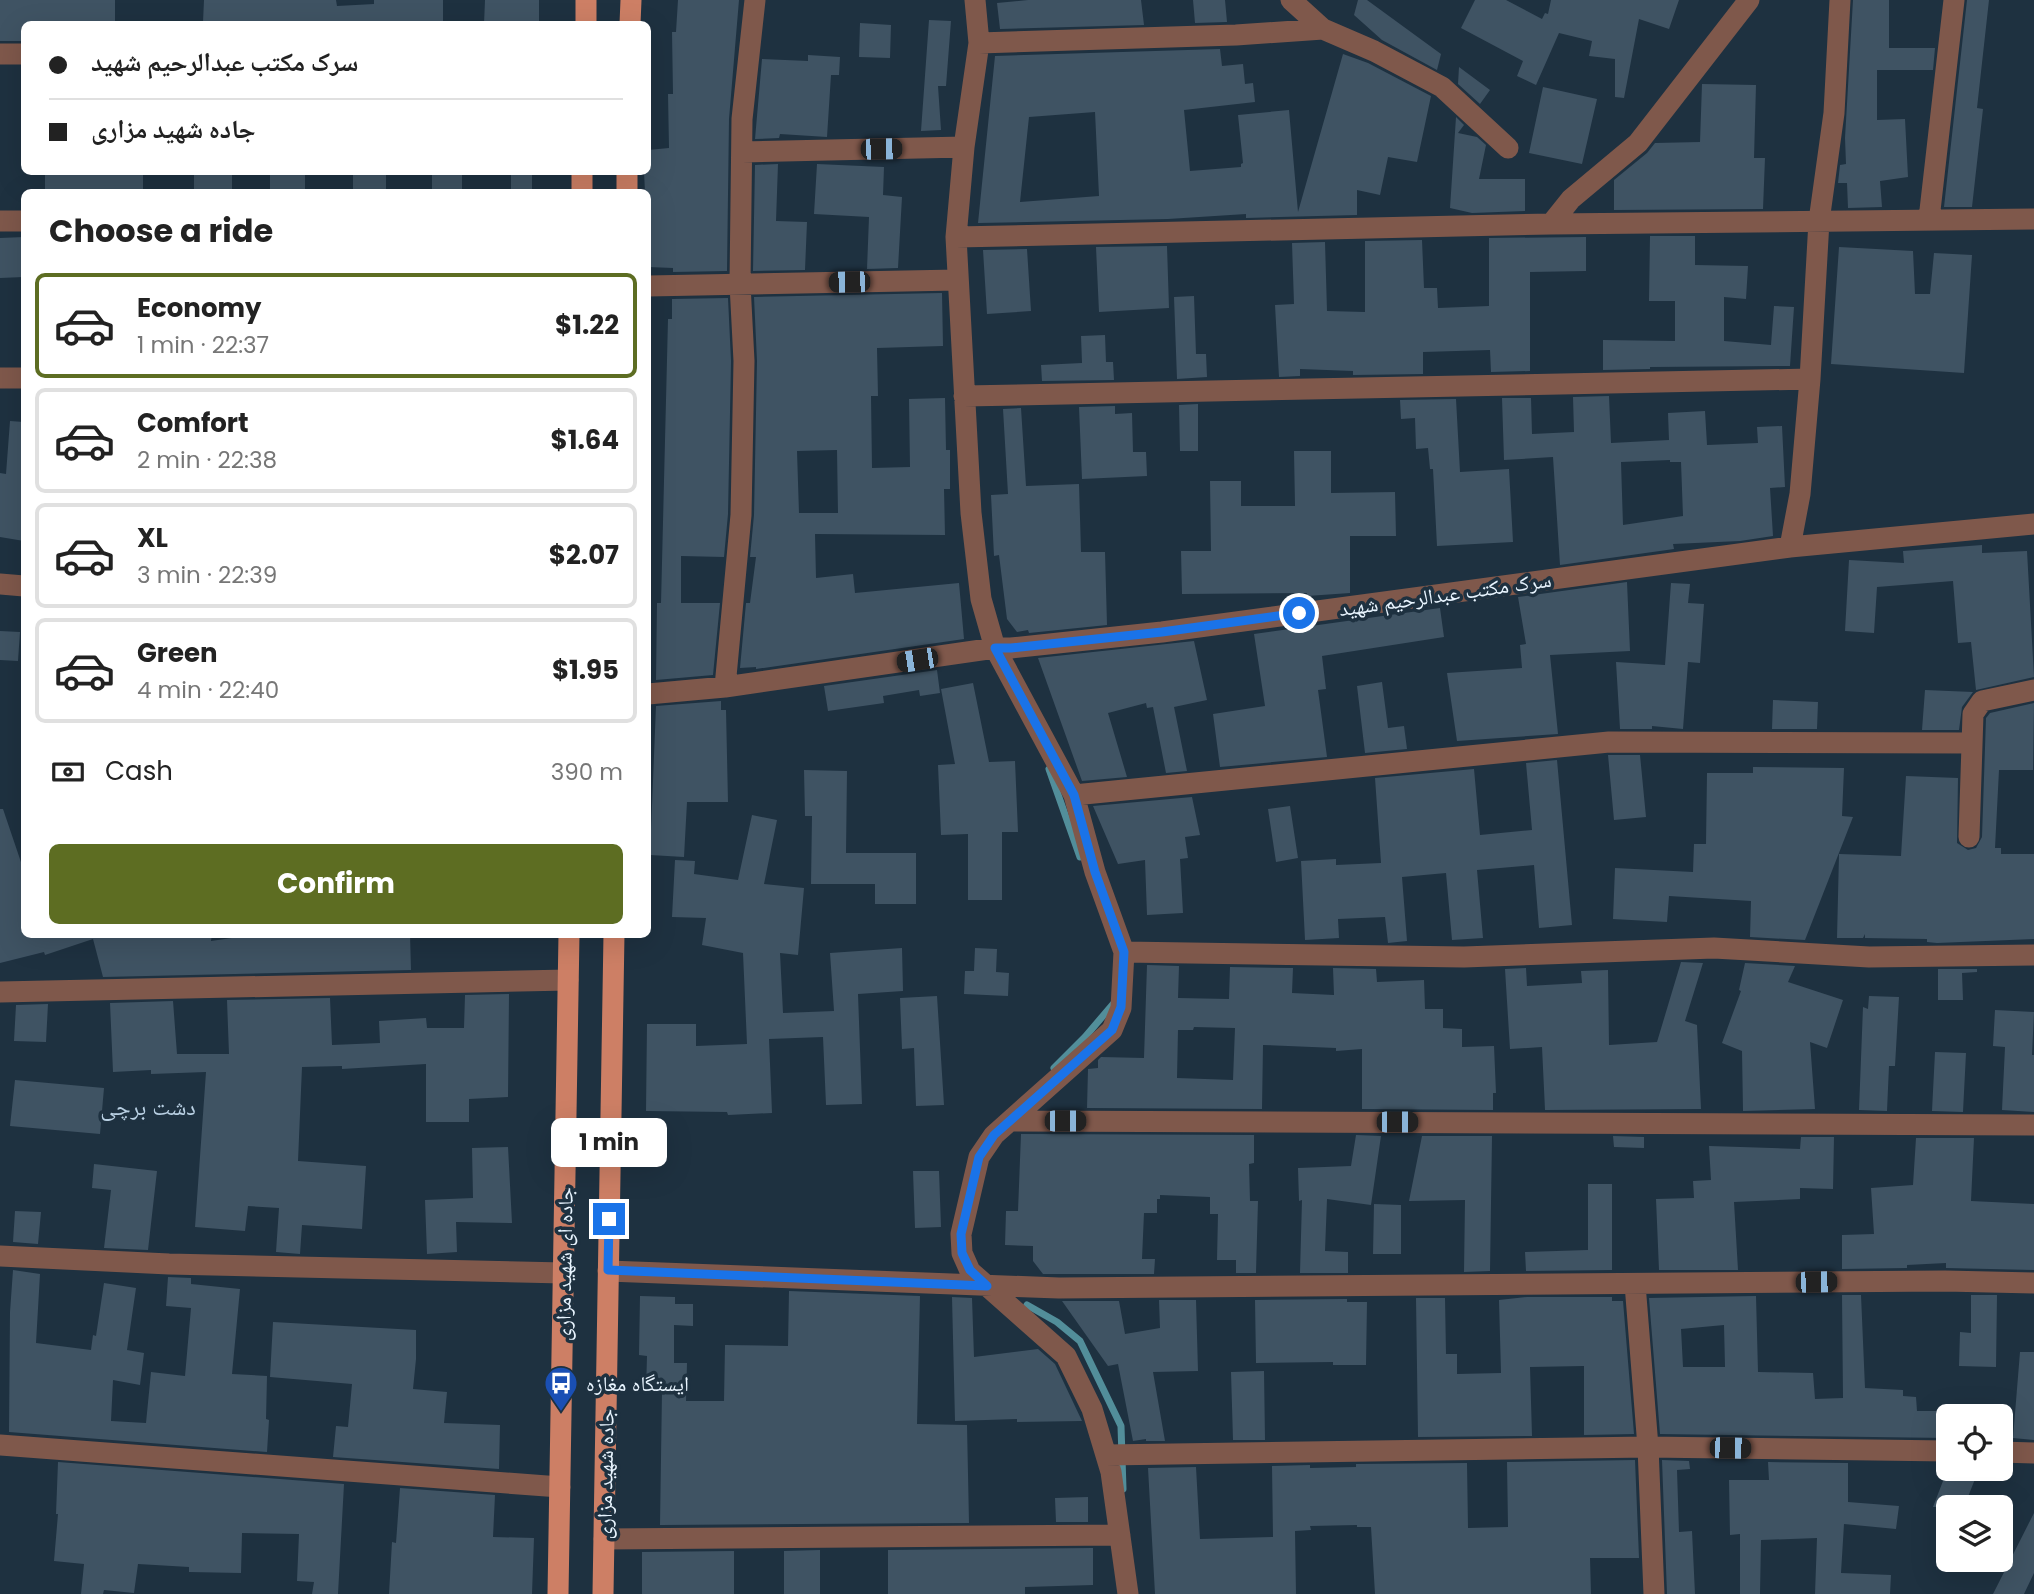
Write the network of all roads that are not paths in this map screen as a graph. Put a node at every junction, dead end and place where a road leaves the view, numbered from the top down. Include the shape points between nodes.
1 (586, 0) edge
2 (631, 0) edge
3 (755, 0) edge
4 (975, 0) edge
5 (1290, 0) edge
6 (1749, 0) edge
7 (1840, 0) edge
8 (1954, 0) edge
9 (586, 21) edge
10 (630, 21) edge
11 (1323, 29) junction
12 (979, 43) junction
13 (0, 54) edge
14 (21, 54) edge
15 (964, 147) junction
16 (1508, 148) dead end
17 (742, 152) junction
18 (1929, 219) junction
19 (2034, 219) edge
20 (0, 221) edge
21 (21, 221) edge
22 (1819, 221) junction
23 (1551, 224) junction
24 (956, 237) junction
25 (957, 280) junction
26 (740, 284) junction
27 (651, 286) edge
28 (21, 377) edge
29 (0, 378) edge
30 (1810, 379) junction
31 (964, 396) junction
32 (2034, 524) edge
33 (1790, 547) junction
34 (0, 584) edge
35 (21, 586) edge
36 (995, 648) junction
37 (725, 687) junction
38 (2034, 690) edge
39 (651, 694) edge
40 (1970, 743) junction
41 (1074, 795) junction
42 (1969, 837) dead end
43 (569, 938) edge
44 (614, 938) edge
45 (1124, 952) junction
46 (2034, 954) edge
47 (568, 980) junction
48 (0, 992) edge
49 (1010, 1121) junction
50 (2034, 1125) edge
51 (0, 1256) edge
52 (608, 1270) junction
53 (564, 1273) junction
54 (2034, 1283) edge
55 (1634, 1284) junction
56 (987, 1286) junction
57 (0, 1445) edge
58 (1648, 1447) junction
59 (1936, 1451) edge
60 (2013, 1452) edge
61 (2034, 1453) edge
62 (1106, 1455) junction
63 (560, 1488) junction
64 (1120, 1535) junction
65 (604, 1539) junction
66 (558, 1594) edge
67 (603, 1594) edge
68 (1128, 1594) edge
69 (1654, 1594) edge

1 - 9 main road
2 - 10 main road
3 - 17 street
4 - 12 street
5 - 11 street
6 - 23 street via 1638,143 1571,199
7 - 22 street via 1834,113
8 - 18 street
11 - 12 street
11 - 16 street via 1442,87
12 - 15 street
13 - 14 street
15 - 17 street
15 - 24 street
17 - 26 street
18 - 19 street
18 - 22 street
20 - 21 street
22 - 23 street
22 - 30 street
23 - 24 street
24 - 25 street
25 - 26 street
25 - 31 street
26 - 27 street
26 - 37 street via 744,361 741,515
28 - 29 street
30 - 31 street
30 - 33 street via 1800,494
31 - 36 street via 981,598
32 - 33 street, سرک مکتب عبدالرحیم شهید
33 - 36 street, سرک مکتب عبدالرحیم شهید via 1162,632
34 - 35 street
36 - 37 street, سرک مکتب عبدالرحیم شهید
36 - 41 street
37 - 39 street, سرک مکتب عبدالرحیم شهید
38 - 40 street via 1982,701 1973,714
40 - 41 street via 1609,742
40 - 42 street
41 - 45 street
43 - 47 main road, جاده ای شهید مزاری
44 - 52 main road, جاده شهید مزاری
45 - 46 street via 1464,957 1714,948 1869,957
45 - 49 street via 1121,1007 1112,1030
47 - 48 street
47 - 53 main road, جاده ای شهید مزاری
49 - 50 street
49 - 56 street via 979,1157 961,1234 962,1253 970,1270
51 - 53 street
52 - 56 street
52 - 65 main road, جاده شهید مزاری
53 - 63 main road, جاده ای شهید مزاری
54 - 55 street
55 - 56 street
55 - 58 street
56 - 62 street via 1066,1356 1092,1409
57 - 63 street
58 - 59 street
58 - 62 street
58 - 69 street
60 - 61 street
62 - 64 street
63 - 66 main road, جاده ای شهید مزاری
64 - 65 street
64 - 68 street
65 - 67 main road, جاده شهید مزاری

